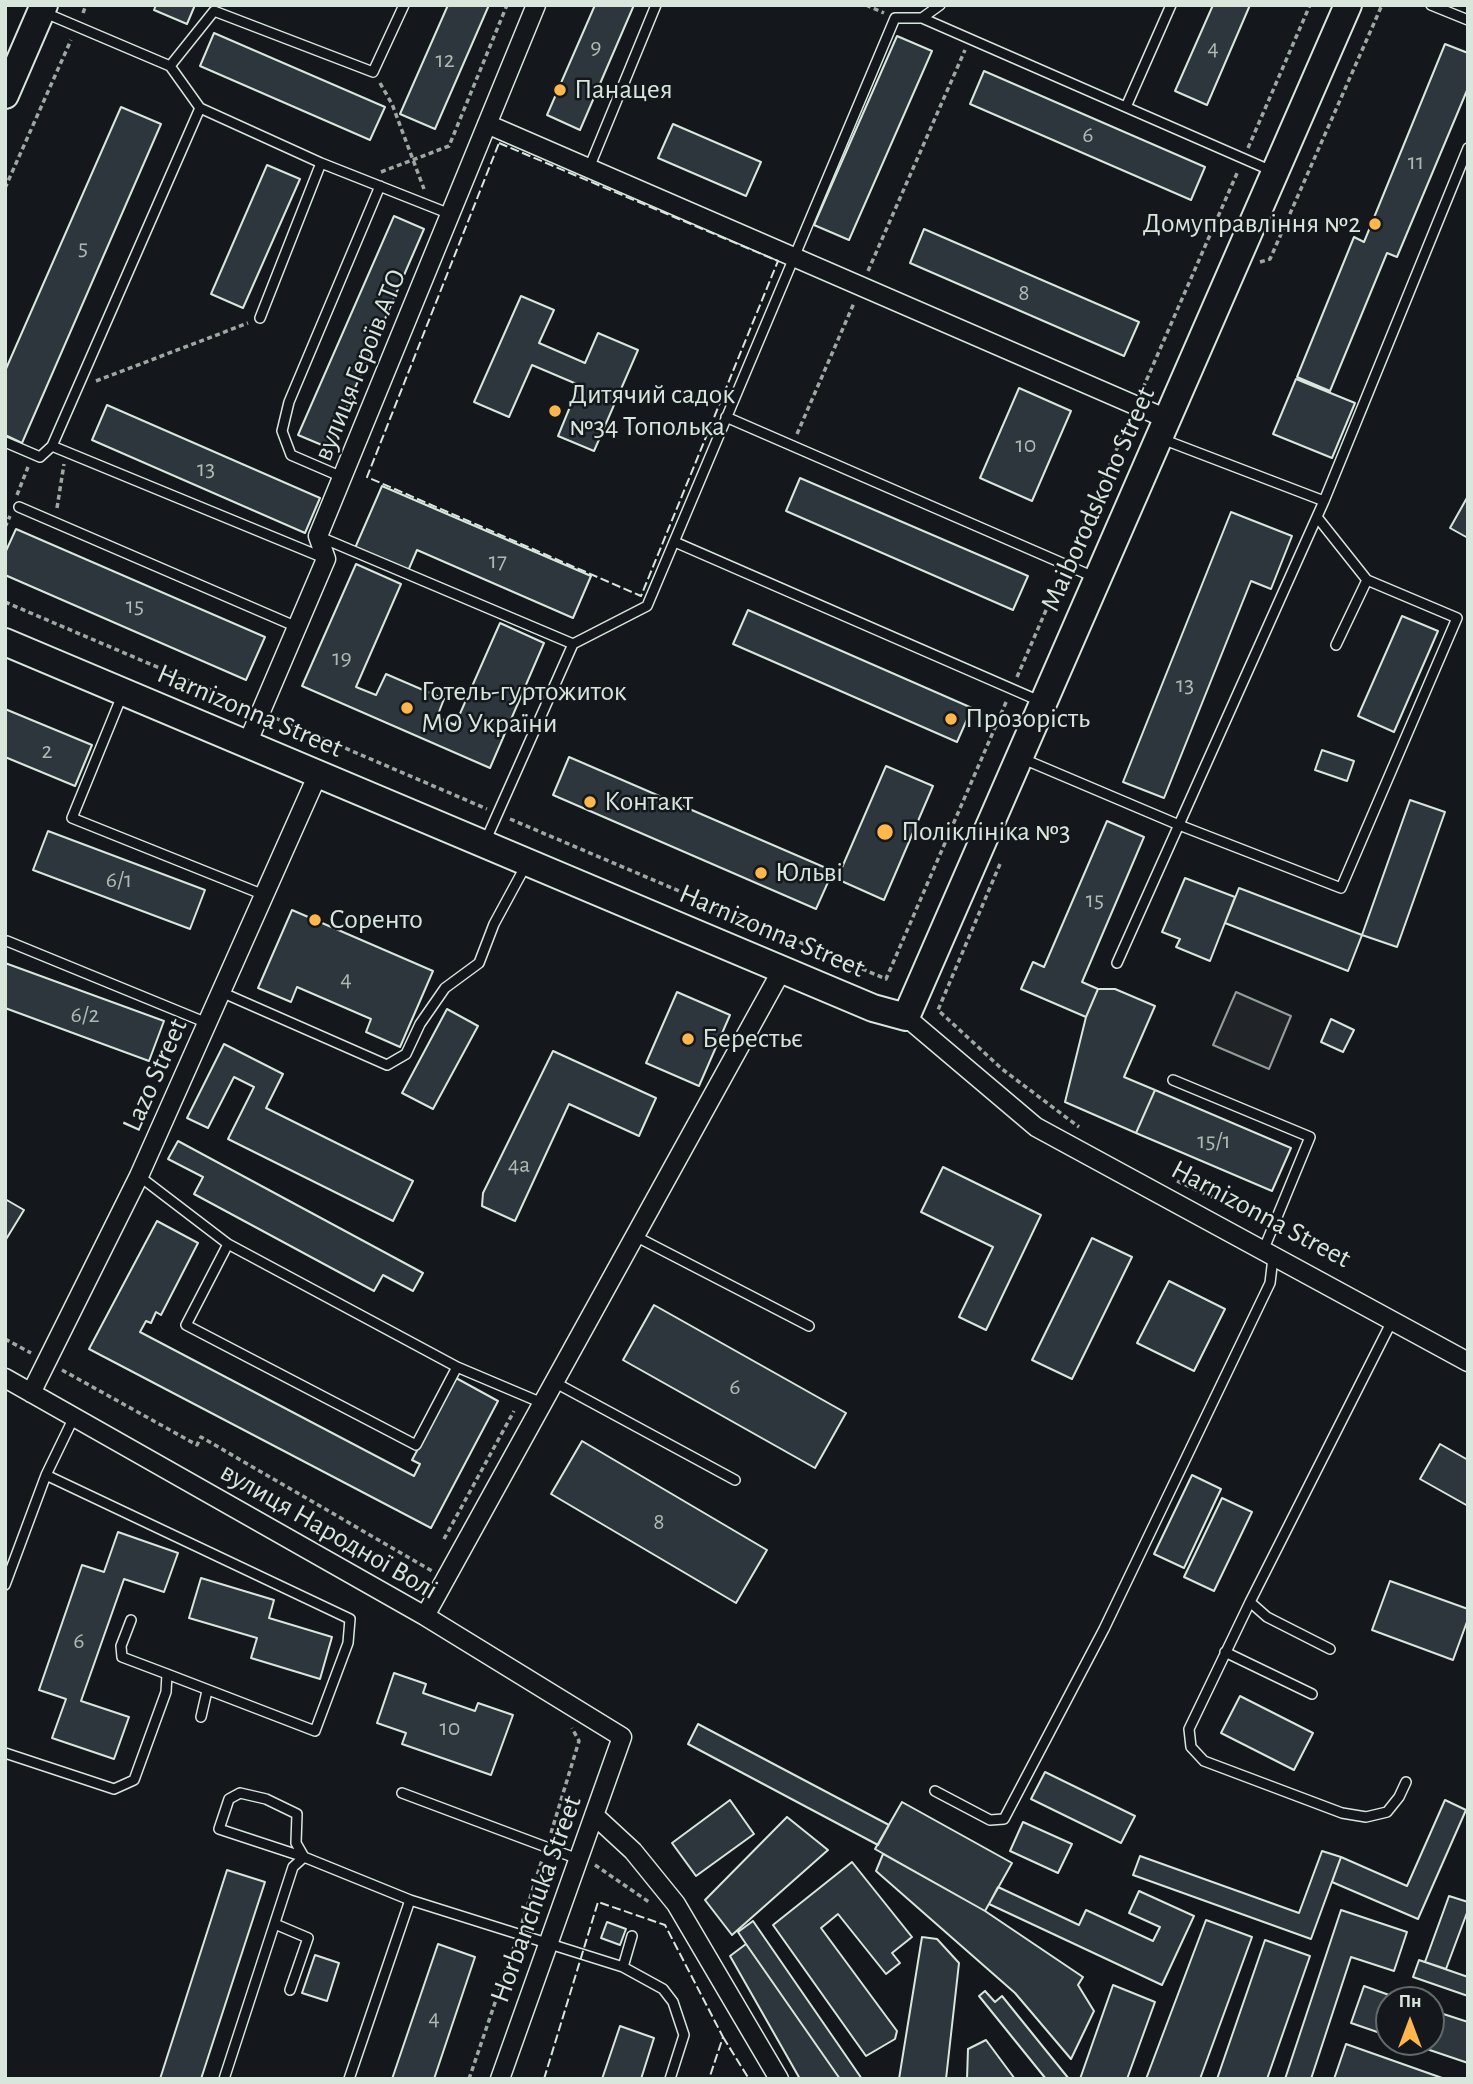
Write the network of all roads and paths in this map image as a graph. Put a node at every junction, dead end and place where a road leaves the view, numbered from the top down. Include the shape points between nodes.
1 (86, 5) edge
2 (404, 5) edge
3 (508, 5) edge
4 (536, 5) edge
5 (656, 5) edge
6 (940, 5) edge
7 (1171, 5) edge
8 (1310, 5) edge
9 (1348, 5) edge
10 (1382, 5) edge
11 (1431, 5) edge
12 (43, 8) edge
13 (215, 8) edge
14 (922, 18) junction
15 (1468, 20) edge
16 (77, 27) junction
17 (970, 39) junction
18 (170, 66) junction
19 (373, 72) junction
20 (5, 95) edge
21 (1126, 107) junction
22 (200, 108) junction
23 (487, 124) junction
24 (1468, 148) edge
25 (413, 159) junction
26 (1243, 159) junction
27 (321, 163) junction
28 (589, 168) junction
29 (1275, 173) junction
30 (362, 179) junction
31 (380, 186) junction
32 (5, 188) edge
33 (430, 206) junction
34 (450, 214) junction
35 (793, 257) junction
36 (1252, 264) dead end
37 (862, 286) junction
38 (260, 318) joint
39 (77, 388) junction
40 (1136, 405) junction
41 (726, 417) junction
42 (1163, 428) junction
43 (5, 442) edge
44 (52, 446) junction
45 (792, 446) junction
46 (66, 452) junction
47 (33, 454) junction
48 (342, 477) junction
49 (1324, 500) junction
50 (19, 507) dead end
51 (1317, 517) junction
52 (54, 522) junction
53 (5, 527) edge
54 (318, 536) junction
55 (675, 542) junction
56 (326, 559) junction
57 (1066, 565) junction
58 (1098, 579) junction
59 (1367, 580) junction
60 (5, 602) edge
61 (296, 627) junction
62 (5, 642) edge
63 (573, 644) junction
64 (1336, 645) dead end
65 (1012, 689) junction
66 (123, 692) junction
67 (1044, 703) junction
68 (261, 712) junction
69 (247, 744) junction
70 (1020, 758) junction
71 (318, 774) junction
72 (498, 814) junction
73 (1179, 825) junction
74 (484, 844) junction
75 (1003, 856) dead end
76 (527, 862) junction
77 (264, 895) junction
78 (7, 941) edge
79 (1117, 963) dead end
80 (783, 968) junction
81 (221, 992) junction
82 (906, 1017) junction
83 (207, 1023) junction
84 (1173, 1080) dead end
85 (1085, 1132) dead end
86 (1166, 1175) dead end
87 (139, 1176) junction
88 (1274, 1225) junction
89 (635, 1236) junction
90 (228, 1244) junction
91 (1268, 1255) junction
92 (1392, 1321) junction
93 (809, 1326) dead end
94 (5, 1339) edge
95 (47, 1362) junction
96 (1468, 1362) edge
97 (457, 1367) junction
98 (5, 1378) edge
99 (554, 1382) junction
100 (31, 1393) junction
101 (542, 1403) junction
102 (514, 1411) dead end
103 (74, 1417) junction
104 (46, 1475) junction
105 (735, 1480) dead end
106 (441, 1544) dead end
107 (434, 1556) dead end
108 (428, 1569) junction
109 (446, 1579) junction
110 (5, 1585) edge
111 (1250, 1602) junction
112 (425, 1616) junction
113 (131, 1620) dead end
114 (1330, 1649) dead end
115 (1225, 1652) junction
116 (167, 1674) junction
117 (207, 1691) junction
118 (1312, 1694) dead end
119 (201, 1717) dead end
120 (567, 1719) dead end
121 (622, 1737) joint
122 (5, 1754) edge
123 (1406, 1782) dead end
124 (935, 1791) dead end
125 (402, 1793) dead end
126 (594, 1815) junction
127 (546, 1847) junction
128 (303, 1857) junction
129 (585, 1861) junction
130 (410, 1900) junction
131 (655, 1907) dead end
132 (275, 1924) junction
133 (519, 1935) junction
134 (632, 1936) dead end
135 (548, 1945) junction
136 (623, 1967) junction
137 (290, 1990) dead end
138 (5, 2061) edge
139 (5, 2070) edge
140 (224, 2079) edge
141 (349, 2079) edge
142 (469, 2079) edge
143 (500, 2079) edge
144 (670, 2079) edge
145 (779, 2079) edge

1 - 16 path
2 - 19 lane
3 - 25 path via 449,146
4 - 23 street, вулиця Героїв АТО
5 - 28 lane
6 - 14 lane
7 - 21 lane
8 - 26 path
9 - 29 street, Maiborodskoho Street
10 - 36 path via 1270,259
11 - 15 lane
12 - 16 lane
12 - 20 street
13 - 18 lane
13 - 19 lane
14 - 17 lane
14 - 35 lane via 895,18
16 - 18 lane
16 - 32 path
17 - 21 lane
17 - 37 path
18 - 22 lane
19 - 25 path via 392,104
21 - 26 lane
22 - 27 lane
22 - 39 lane
23 - 28 street
23 - 34 street, вулиця Героїв АТО
24 - 49 lane
25 - 30 path
25 - 33 path
26 - 29 lane
26 - 40 path
27 - 30 lane
27 - 38 lane
28 - 35 street
29 - 42 street, Maiborodskoho Street
30 - 31 lane
31 - 33 lane
31 - 48 lane via 289,402 282,431 291,455
33 - 34 lane
34 - 48 street, вулиця Героїв АТО
35 - 37 street
35 - 41 lane
37 - 40 street
37 - 45 path
38 - 39 path
39 - 44 lane
40 - 42 street
40 - 57 path
41 - 45 lane
41 - 55 lane
42 - 49 lane
42 - 58 street, Maiborodskoho Street
43 - 47 lane
44 - 46 lane
44 - 47 lane via 40,457
45 - 57 lane
46 - 52 path
46 - 56 lane
47 - 53 path
48 - 54 street, вулиця Героїв АТО
49 - 51 lane
50 - 52 lane
51 - 59 lane
51 - 73 lane
52 - 61 lane
54 - 56 street
54 - 63 lane
55 - 63 lane via 647,606
55 - 65 lane
56 - 61 street
57 - 58 lane
57 - 65 path
58 - 67 street, Maiborodskoho Street
59 - 64 lane
59 - 73 lane via 1457,618 1342,888
60 - 68 path
61 - 68 street
62 - 66 street, Harnizonna Street
63 - 72 lane
65 - 67 lane
65 - 72 path via 886,979
66 - 69 street, Harnizonna Street
66 - 77 lane via 72,818
67 - 70 street, Maiborodskoho Street
68 - 69 street
68 - 72 path
69 - 71 street, Harnizonna Street
70 - 73 lane
70 - 82 street, Maiborodskoho Street
71 - 74 street, Harnizonna Street
71 - 77 street, Lazo Street
72 - 74 lane
73 - 79 lane
74 - 76 street, Harnizonna Street
75 - 85 path via 938,1010 1002,1069
76 - 80 street, Harnizonna Street
76 - 81 lane via 479,964 445,988 406,1054 387,1065
77 - 81 street, Lazo Street
78 - 83 lane
80 - 82 street, Harnizonna Street via 873,1008
80 - 89 street
81 - 83 street, Lazo Street
82 - 91 street, Harnizonna Street via 1036,1127
83 - 87 street, Lazo Street
84 - 88 lane via 1310,1137
86 - 88 path
87 - 90 lane
87 - 95 street, Lazo Street
88 - 91 lane
89 - 93 lane
89 - 99 street
90 - 97 lane
90 - 97 lane via 186,1325 416,1445
91 - 92 street, Harnizonna Street
91 - 124 lane via 1270,1283 1104,1629 1004,1818 990,1820
92 - 96 street, Harnizonna Street
92 - 111 lane
94 - 95 path
95 - 100 street, Lazo Street
95 - 108 path via 197,1445 201,1437
97 - 101 lane
98 - 100 street, вулиця Народної Волі
99 - 101 street
99 - 105 lane
100 - 103 street, вулиця Народної Волі
101 - 109 street
102 - 106 path
103 - 104 lane
103 - 112 street, вулиця Народної Волі
104 - 110 lane
104 - 117 lane via 350,1619 348,1643 315,1731
107 - 108 path
108 - 109 path
109 - 112 street
111 - 114 lane via 1267,1617
111 - 115 lane
112 - 121 street, вулиця Народної Волі
113 - 116 lane via 121,1646 122,1657
115 - 118 lane
115 - 123 lane via 1189,1729 1191,1747 1204,1761 1342,1813 1366,1817 1387,1812
116 - 117 lane
116 - 122 lane via 166,1692 134,1780 114,1789
117 - 119 lane
120 - 127 path via 579,1741
121 - 126 street, Horbanchuka Street
125 - 127 lane
126 - 129 street, Horbanchuka Street
126 - 145 street via 633,1851 676,1904
127 - 129 lane
127 - 133 path
128 - 128 lane via 296,1843 297,1814 240,1793 229,1799 219,1829
128 - 130 lane
128 - 132 lane via 293,1867
129 - 131 path
129 - 135 street, Horbanchuka Street
130 - 133 lane
130 - 141 lane
132 - 137 lane via 308,1938
132 - 140 lane
133 - 135 lane
133 - 142 path
134 - 136 lane
135 - 136 lane
135 - 143 street, Horbanchuka Street
136 - 144 lane via 663,1989 673,2002 684,2035
138 - 139 path

